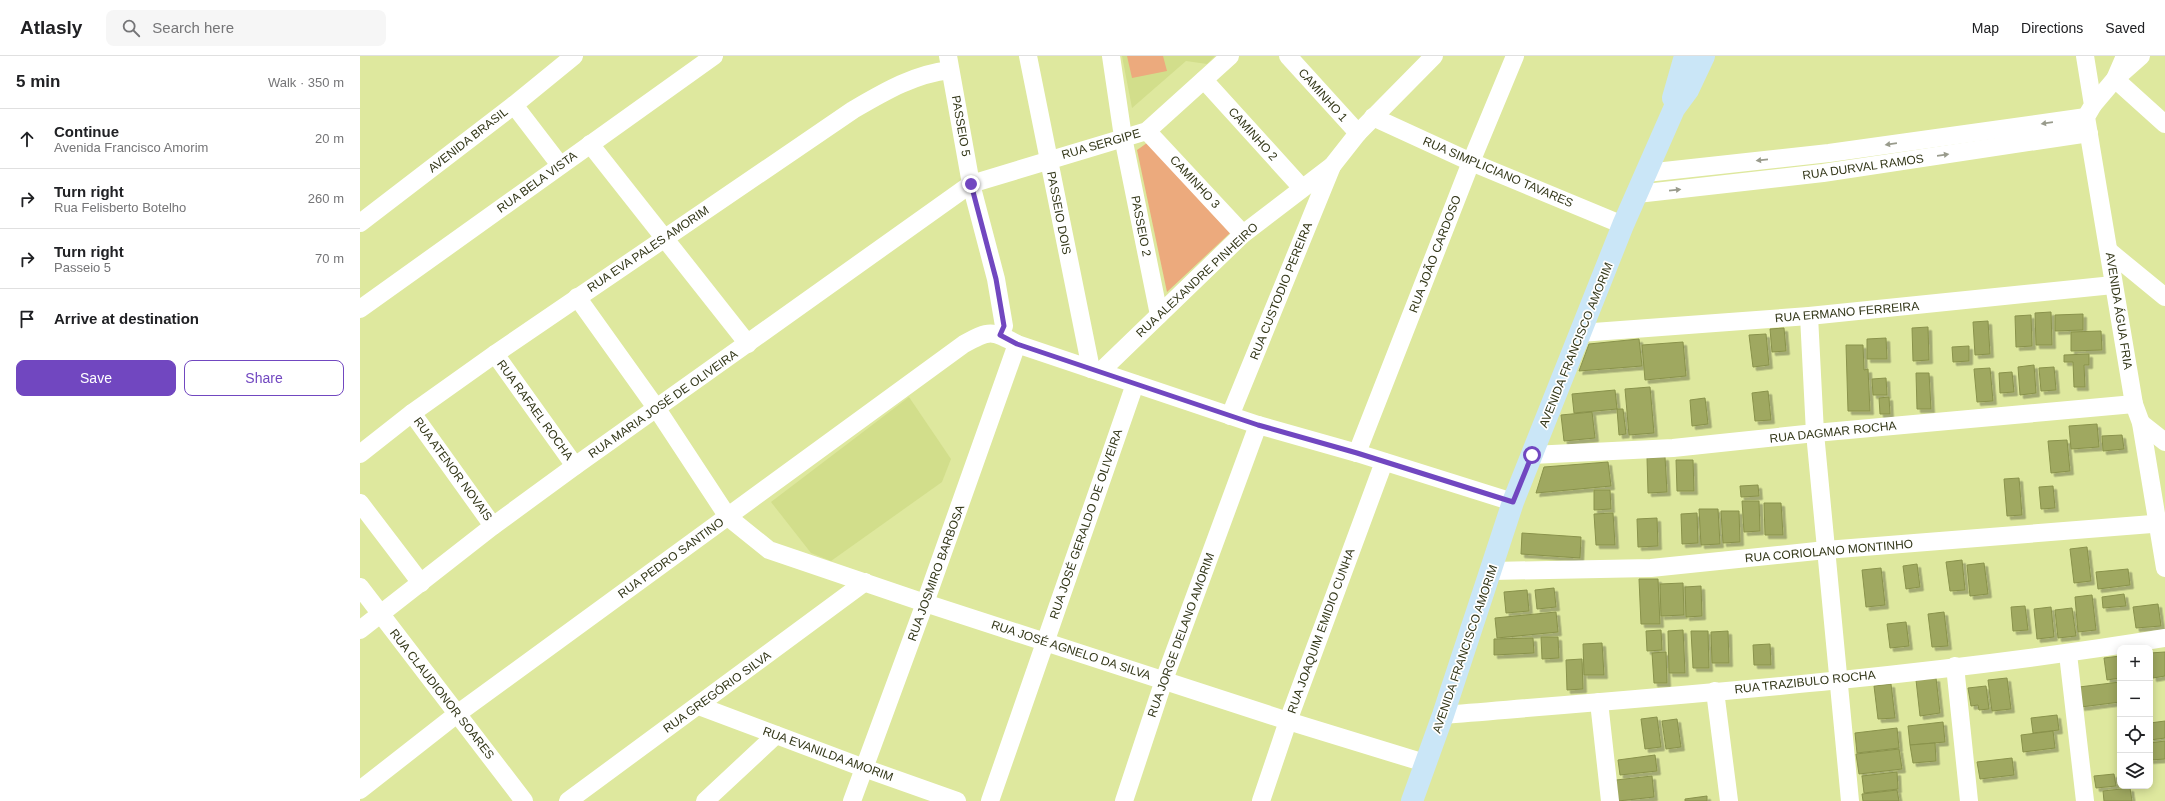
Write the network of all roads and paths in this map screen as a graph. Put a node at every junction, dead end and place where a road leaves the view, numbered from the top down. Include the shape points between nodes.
1 (574, 56) edge
2 (714, 56) edge
3 (1028, 56) edge
4 (1111, 56) edge
5 (1230, 56) edge
6 (1288, 56) edge
7 (1434, 56) edge
8 (1515, 56) edge
9 (1685, 56) edge
10 (1704, 56) edge
11 (2085, 56) edge
12 (2125, 56) edge
13 (2141, 56) edge
14 (949, 63) edge
15 (2115, 79) junction
16 (1204, 80) junction
17 (514, 105) junction
18 (1674, 109) junction
19 (1373, 117) junction
20 (2089, 119) junction
21 (2165, 124) edge
22 (1147, 131) junction
23 (1358, 134) junction
24 (1123, 137) junction
25 (590, 144) junction
26 (1049, 159) junction
27 (1471, 162) junction
28 (560, 165) junction
29 (1332, 166) junction
30 (1646, 173) junction
31 (971, 184) junction
32 (1302, 188) junction
33 (1637, 194) junction
34 (360, 223) edge
35 (1623, 224) junction
36 (1243, 234) junction
37 (664, 237) junction
38 (2109, 250) junction
39 (2114, 285) junction
40 (577, 297) junction
41 (2165, 297) edge
42 (360, 309) edge
43 (1159, 315) junction
44 (1809, 316) junction
45 (1580, 333) junction
46 (993, 334) junction
47 (748, 344) junction
48 (1017, 344) junction
49 (495, 354) junction
50 (1095, 371) junction
51 (1135, 384) junction
52 (2134, 404) junction
53 (657, 409) junction
54 (412, 413) junction
55 (1230, 416) junction
56 (2141, 423) junction
57 (1258, 425) junction
58 (1815, 433) junction
59 (2165, 442) edge
60 (1357, 453) junction
61 (360, 454) edge
62 (1532, 455) junction
63 (1384, 462) junction
64 (575, 466) junction
65 (1513, 502) junction
66 (360, 503) edge
67 (728, 517) junction
68 (2161, 524) edge
69 (493, 526) junction
70 (1826, 550) junction
71 (2165, 568) edge
72 (1492, 571) junction
73 (865, 582) junction
74 (421, 583) junction
75 (360, 587) edge
76 (925, 603) junction
77 (381, 615) junction
78 (360, 630) edge
79 (2165, 638) edge
80 (1044, 642) junction
81 (2068, 654) junction
82 (1955, 666) junction
83 (1839, 679) junction
84 (1164, 680) junction
85 (1715, 691) junction
86 (1599, 702) junction
87 (699, 706) junction
88 (457, 714) junction
89 (1443, 715) junction
90 (1288, 721) junction
91 (776, 735) junction
92 (1425, 763) junction
93 (864, 768) junction
94 (728, 780) junction
95 (360, 789) edge
96 (524, 801) edge
97 (568, 801) edge
98 (705, 801) edge
99 (720, 801) edge
100 (852, 801) edge
101 (957, 801) edge
102 (990, 801) edge
103 (1124, 801) edge
104 (1261, 801) edge
105 (1412, 801) edge
106 (1610, 801) edge
107 (1729, 801) edge
108 (1850, 801) edge
109 (1969, 801) edge
110 (2085, 801) edge

1 - 17 street, AVENIDA BRASIL
2 - 25 street, RUA BELA VISTA
3 - 26 street, PASSEIO DOIS
4 - 24 street, PASSEIO 2
5 - 16 street, RUA SERGIPE
6 - 23 street, CAMINHO 1
7 - 19 street, RUA ALEXANDRE PINHEIRO
8 - 27 street, RUA JOÃO CARDOSO
9 - 18 main road via 1672,95
10 - 18 main road, AVENIDA FRANCISCO AMORIM via 1688,90
11 - 20 street, AVENIDA ÁGUA FRIA
12 - 15 street
13 - 15 street
14 - 31 street, PASSEIO 5
14 - 37 street, RUA EVA PALES AMORIM via 864,103
15 - 20 street
15 - 21 street
16 - 22 street, RUA SERGIPE
16 - 32 street, CAMINHO 2
17 - 28 street
17 - 34 street, AVENIDA BRASIL
18 - 30 main road, AVENIDA FRANCISCO AMORIM
19 - 23 street, RUA ALEXANDRE PINHEIRO
19 - 27 street, RUA SIMPLICIANO TAVARES
20 -> 30 street, RUA DURVAL RAMOS via 1829,153
33 -> 20 street, RUA DURVAL RAMOS via 1823,173
20 - 38 street, AVENIDA ÁGUA FRIA
22 - 24 street, RUA SERGIPE
22 - 36 street, CAMINHO 3
23 - 29 street, RUA ALEXANDRE PINHEIRO
24 - 26 street, RUA SERGIPE
24 - 43 street, PASSEIO 2
25 - 28 street, RUA BELA VISTA
25 - 37 street
26 - 31 street, RUA SERGIPE
26 - 50 street, PASSEIO DOIS
27 - 35 street, RUA SIMPLICIANO TAVARES
27 - 60 street, RUA JOÃO CARDOSO
28 - 42 street, RUA BELA VISTA
29 - 32 street, RUA ALEXANDRE PINHEIRO
29 - 55 street, RUA CUSTODIO PEREIRA
30 - 33 main road, AVENIDA FRANCISCO AMORIM
31 - 46 street, PASSEIO 5 via 996,279 1004,326
31 - 47 street, RUA MARIA JOSÉ DE OLIVEIRA
32 - 36 street, RUA ALEXANDRE PINHEIRO
33 - 35 main road, AVENIDA FRANCISCO AMORIM
35 - 45 main road, AVENIDA FRANCISCO AMORIM
36 - 43 street, RUA ALEXANDRE PINHEIRO
37 - 40 street, RUA EVA PALES AMORIM
37 - 47 street
38 - 39 street, AVENIDA ÁGUA FRIA
38 - 41 street
39 - 44 street, RUA ERMANO FERREIRA
39 - 52 street, AVENIDA ÁGUA FRIA
40 - 49 street, RUA EVA PALES AMORIM
40 - 53 street, RUA JOSÉ AGNELO DA SILVA
43 - 50 street, RUA ALEXANDRE PINHEIRO
44 - 45 street, RUA ERMANO FERREIRA
44 - 58 street
45 - 62 main road, AVENIDA FRANCISCO AMORIM
46 - 48 street
46 - 67 street, RUA PEDRO SANTINO via 964,344
47 - 53 street, RUA MARIA JOSÉ DE OLIVEIRA
48 - 50 street
48 - 76 street, RUA JOSMIRO BARBOSA
49 - 54 street, RUA EVA PALES AMORIM
49 - 64 street, RUA RAFAEL ROCHA
50 - 51 street
51 - 55 street
51 - 80 street, RUA JOSÉ GERALDO DE OLIVEIRA
52 - 56 street, AVENIDA ÁGUA FRIA
52 - 58 street, RUA DAGMAR ROCHA
53 - 64 street, RUA MARIA JOSÉ DE OLIVEIRA
53 - 67 street, RUA JOSÉ AGNELO DA SILVA
54 - 61 street, RUA EVA PALES AMORIM
54 - 69 street, RUA ATENOR NOVAIS
55 - 57 street
56 - 59 street
56 - 68 street, AVENIDA ÁGUA FRIA
57 - 60 street
57 - 84 street, RUA JORGE DELANO AMORIM
58 - 62 street, RUA DAGMAR ROCHA via 1673,448
58 - 70 street
60 - 63 street
62 - 65 main road, AVENIDA FRANCISCO AMORIM
63 - 65 street
63 - 90 street, RUA JOAQUIM EMIDIO CUNHA
64 - 69 street, RUA MARIA JOSÉ DE OLIVEIRA
65 - 72 main road, AVENIDA FRANCISCO AMORIM
66 - 74 street
67 - 73 street, RUA JOSÉ AGNELO DA SILVA via 769,550
67 - 88 street, RUA PEDRO SANTINO
68 - 70 street, RUA CORIOLANO MONTINHO
68 - 71 street, AVENIDA ÁGUA FRIA
69 - 74 street, RUA MARIA JOSÉ DE OLIVEIRA
70 - 72 street, RUA CORIOLANO MONTINHO via 1651,568
70 - 83 street
72 - 89 main road, AVENIDA FRANCISCO AMORIM
73 - 76 street, RUA JOSÉ AGNELO DA SILVA
73 - 87 street, RUA GREGÓRIO SILVA
74 - 77 street, RUA MARIA JOSÉ DE OLIVEIRA
75 - 77 street, RUA CLAUDIONOR SOARES
76 - 80 street, RUA JOSÉ AGNELO DA SILVA
76 - 93 street, RUA JOSMIRO BARBOSA
77 - 78 street, RUA MARIA JOSÉ DE OLIVEIRA
77 - 88 street, RUA CLAUDIONOR SOARES
79 - 81 street, RUA TRAZIBULO ROCHA
80 - 84 street, RUA JOSÉ AGNELO DA SILVA
80 - 102 street, RUA JOSÉ GERALDO DE OLIVEIRA
81 - 82 street, RUA TRAZIBULO ROCHA
81 - 110 street
82 - 83 street, RUA TRAZIBULO ROCHA
82 - 109 street
83 - 85 street, RUA TRAZIBULO ROCHA
83 - 108 street
84 - 90 street, RUA JOSÉ AGNELO DA SILVA
84 - 103 street, RUA JORGE DELANO AMORIM
85 - 86 street, RUA TRAZIBULO ROCHA
85 - 107 street
86 - 89 street, RUA TRAZIBULO ROCHA
86 - 106 street
87 - 91 street, RUA EVANILDA AMORIM
87 - 97 street, RUA GREGÓRIO SILVA
88 - 95 street, RUA PEDRO SANTINO
88 - 96 street, RUA CLAUDIONOR SOARES
89 - 92 main road, AVENIDA FRANCISCO AMORIM
90 - 92 street, RUA JOSÉ AGNELO DA SILVA
90 - 104 street, RUA JOAQUIM EMIDIO CUNHA
91 - 93 street, RUA EVANILDA AMORIM
91 - 94 street
92 - 105 main road, AVENIDA FRANCISCO AMORIM
93 - 100 street, RUA JOSMIRO BARBOSA
93 - 101 street, RUA EVANILDA AMORIM
94 - 98 street
94 - 99 street

